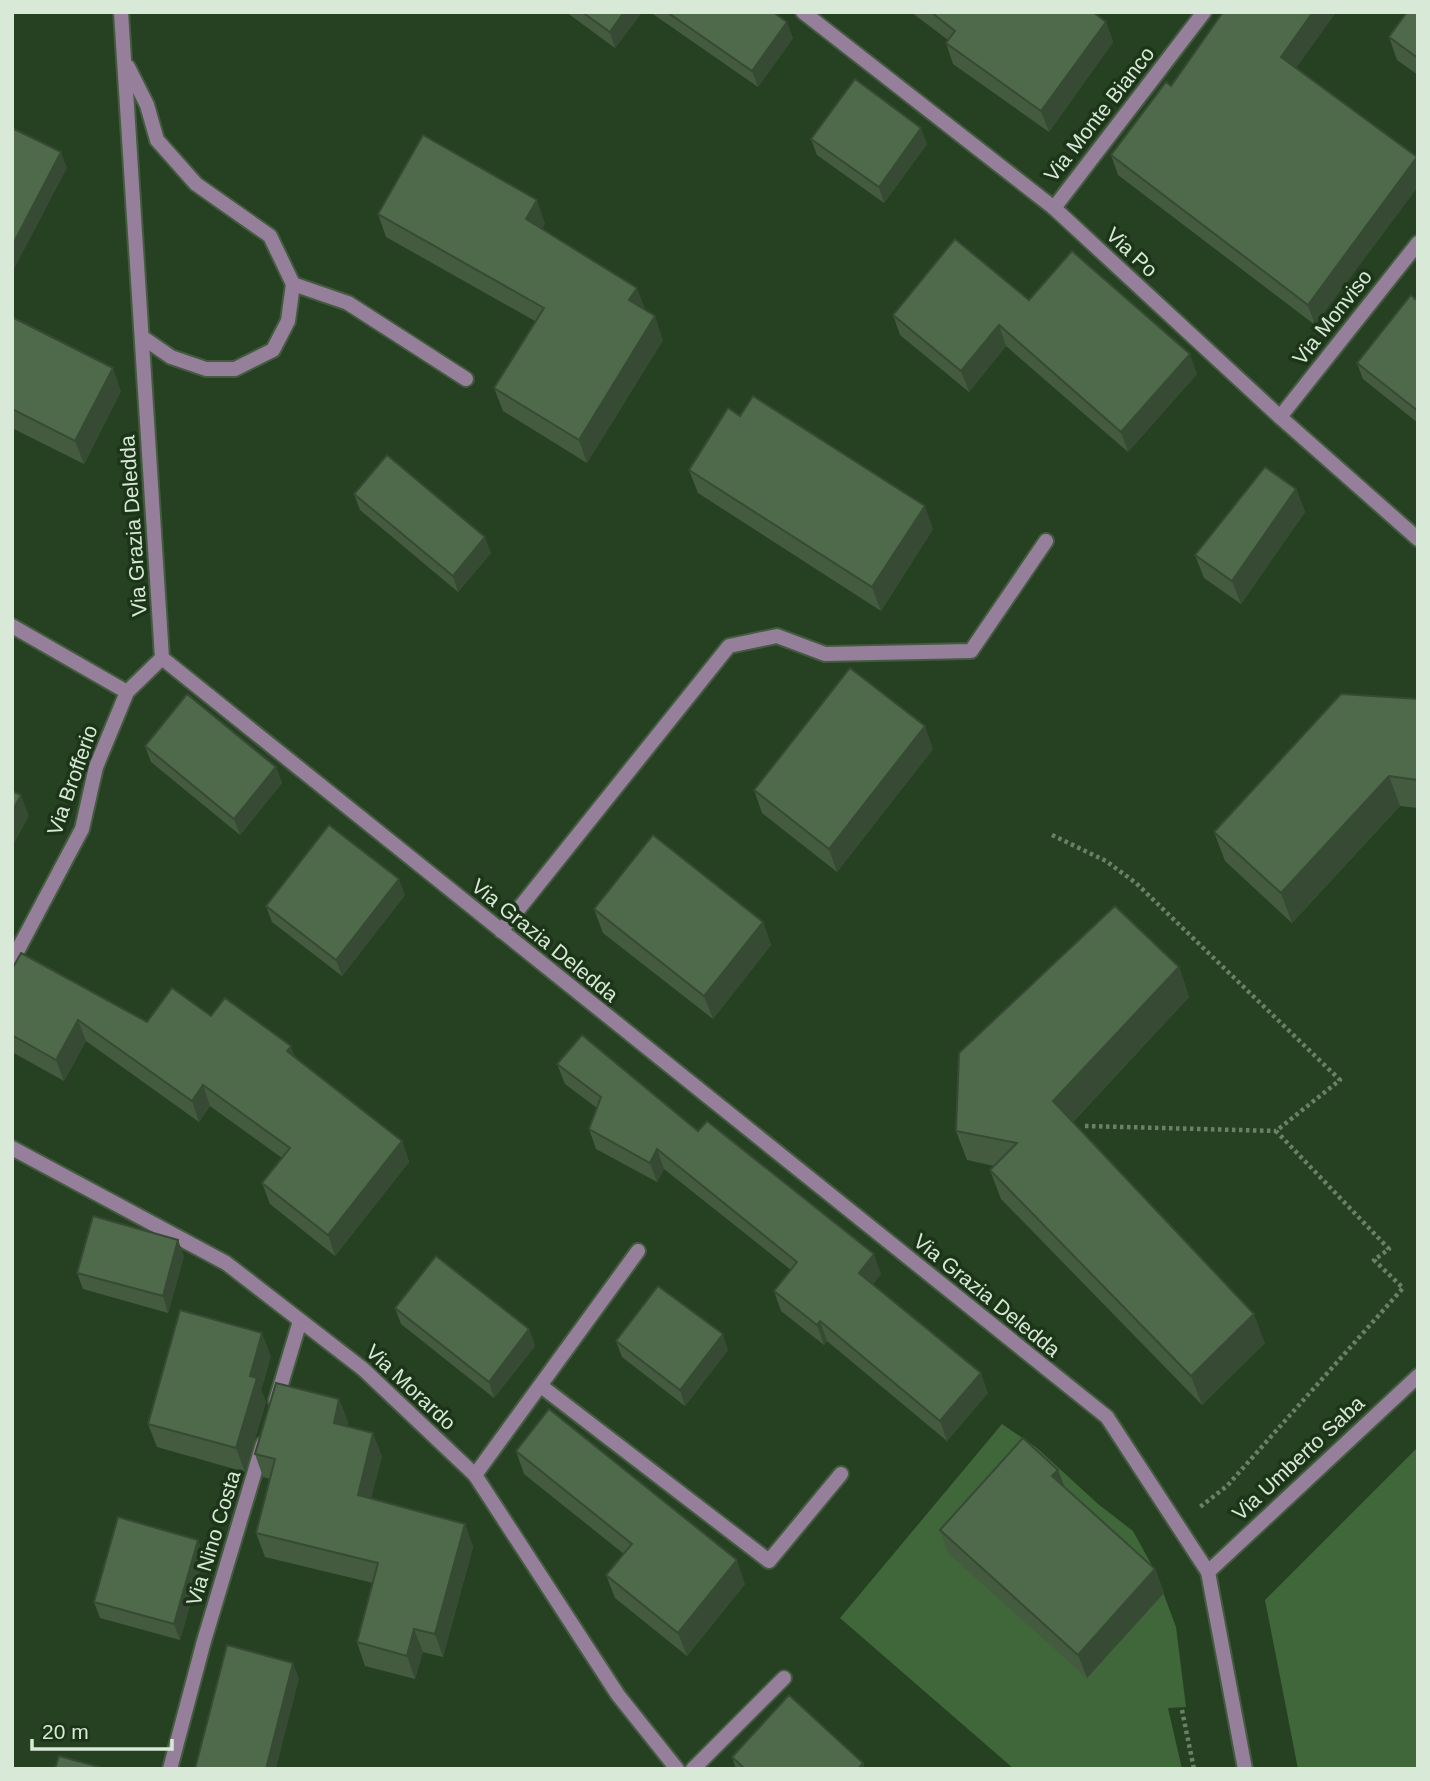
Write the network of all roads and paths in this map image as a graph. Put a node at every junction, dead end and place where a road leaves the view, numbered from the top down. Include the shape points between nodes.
1 (121, 12) edge
2 (803, 12) edge
3 (1204, 12) edge
4 (819, 17) edge
5 (124, 60) junction
6 (1054, 208) junction
7 (1418, 243) edge
8 (293, 284) junction
9 (142, 337) junction
10 (466, 379) dead end
11 (1280, 417) junction
12 (1418, 539) edge
13 (1046, 541) dead end
14 (12, 626) edge
15 (162, 658) junction
16 (127, 692) junction
17 (1052, 835) dead end
18 (501, 931) junction
19 (12, 961) edge
20 (1086, 1126) dead end
21 (1276, 1131) junction
22 (12, 1148) edge
23 (638, 1251) dead end
24 (300, 1321) junction
25 (1418, 1376) edge
26 (541, 1386) junction
27 (841, 1474) dead end
28 (475, 1475) junction
29 (1177, 1525) junction
30 (1208, 1572) junction
31 (784, 1678) dead end
32 (1182, 1710) dead end
33 (170, 1769) edge
34 (677, 1769) edge
35 (693, 1769) edge
36 (1194, 1769) edge
37 (1245, 1769) edge

1 - 5 street, Via Grazia Deledda
2 - 4 street, Via Po
3 - 6 street, Via Monte Bianco
4 - 6 street, Via Po
5 - 8 street via 147,105 157,140 196,184 270,236
5 - 9 street, Via Grazia Deledda
6 - 11 street, Via Po
7 - 11 street, Via Monviso
8 - 9 street via 288,321 273,350 235,369 206,369 171,357
8 - 10 street via 348,303
9 - 15 street, Via Grazia Deledda
11 - 12 street, Via Po
13 - 18 street via 971,651 825,654 777,636 729,646
14 - 16 street
15 - 16 street, Via Brofferio
15 - 18 street, Via Grazia Deledda
16 - 19 street, Via Brofferio via 96,767 82,829
17 - 21 path via 1106,860 1136,883 1340,1080
18 - 29 street, Via Grazia Deledda via 1107,1417
20 - 21 path
21 - 29 path via 1389,1249 1374,1260 1404,1288 1227,1486
22 - 24 street, Via Morardo via 226,1263
23 - 26 street
24 - 28 street, Via Morardo via 363,1369
24 - 33 street, Via Nino Costa
25 - 30 street, Via Umberto Saba
26 - 27 street via 769,1561
26 - 28 street
28 - 34 street, Via Morardo via 618,1695
29 - 30 street, Via Grazia Deledda
30 - 37 street, Via Grazia Deledda
31 - 35 street
32 - 36 path

